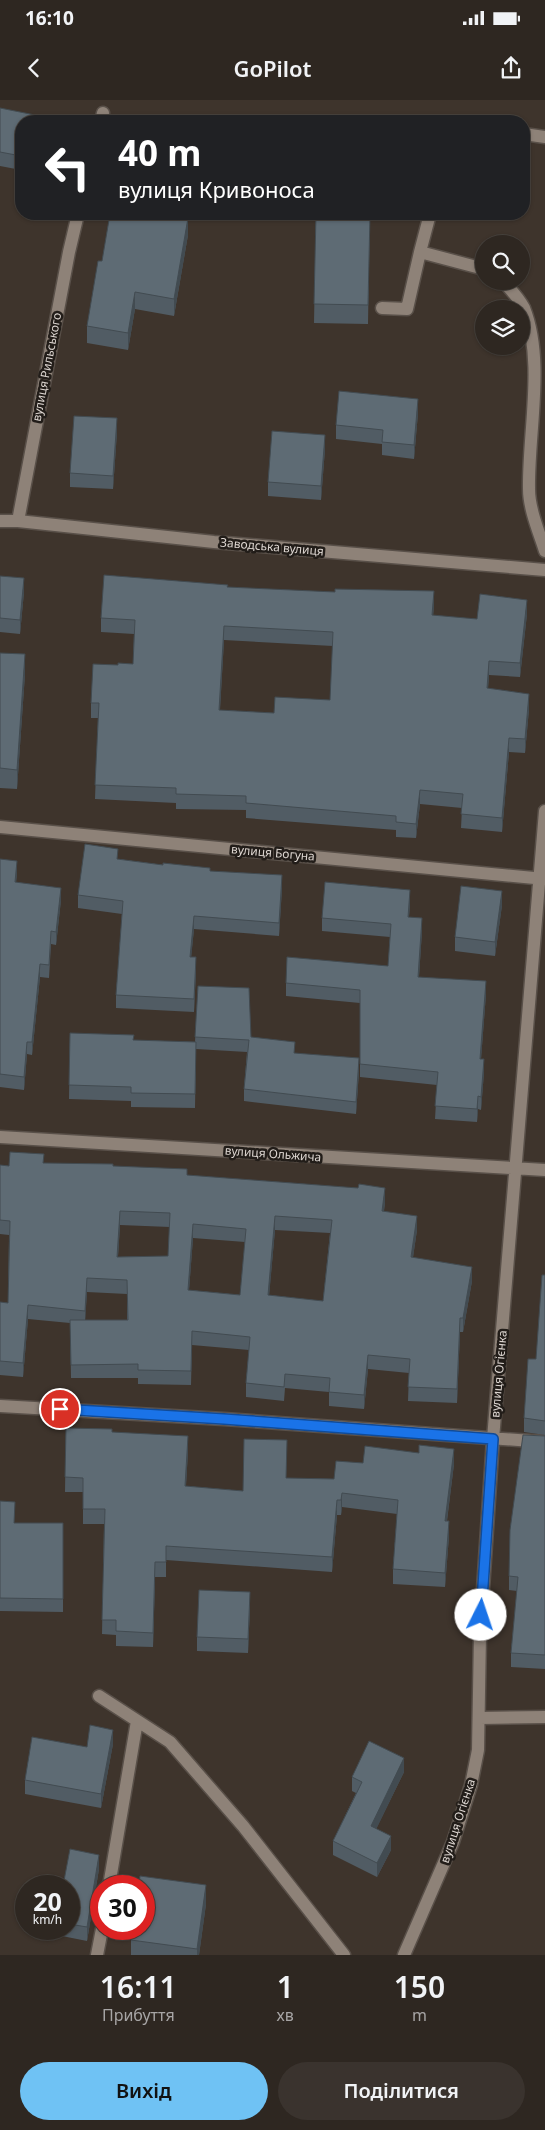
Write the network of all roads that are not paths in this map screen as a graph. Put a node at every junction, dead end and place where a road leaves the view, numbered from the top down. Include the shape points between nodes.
1 (530, 135) edge
2 (545, 137) edge
3 (77, 220) edge
4 (428, 220) edge
5 (420, 252) junction
6 (475, 267) edge
7 (511, 290) edge
8 (382, 308) dead end
9 (0, 521) edge
10 (18, 521) junction
11 (545, 551) edge
12 (545, 570) edge
13 (545, 811) edge
14 (0, 827) edge
15 (542, 878) edge
16 (0, 1137) edge
17 (516, 1169) junction
18 (545, 1170) edge
19 (0, 1406) edge
20 (493, 1439) junction
21 (545, 1442) edge
22 (99, 1696) dead end
23 (545, 1717) edge
24 (480, 1718) junction
25 (137, 1721) junction
26 (111, 1875) edge
27 (100, 1940) edge
28 (97, 1955) edge
29 (344, 1955) edge
30 (404, 1955) edge

1 - 2 street
3 - 10 street, вулиця Рильського
4 - 5 street
5 - 6 street
5 - 8 street via 407,309
7 - 11 street via 530,322 536,358 529,490
9 - 10 street, Заводська вулиця
10 - 12 street, Заводська вулиця via 204,541
13 - 15 street, вулиця Огієнка
14 - 15 street, вулиця Богуна
15 - 17 street, вулиця Огієнка
16 - 17 street, вулиця Ольжича
17 - 18 street, вулиця Ольжича
17 - 20 street, вулиця Огієнка
19 - 20 street
20 - 21 street
20 - 24 street, вулиця Огієнка via 480,1634
22 - 25 street
23 - 24 street
24 - 30 street, вулиця Огієнка via 475,1765 464,1810
25 - 26 street
25 - 29 street via 170,1742 243,1826
27 - 28 street

